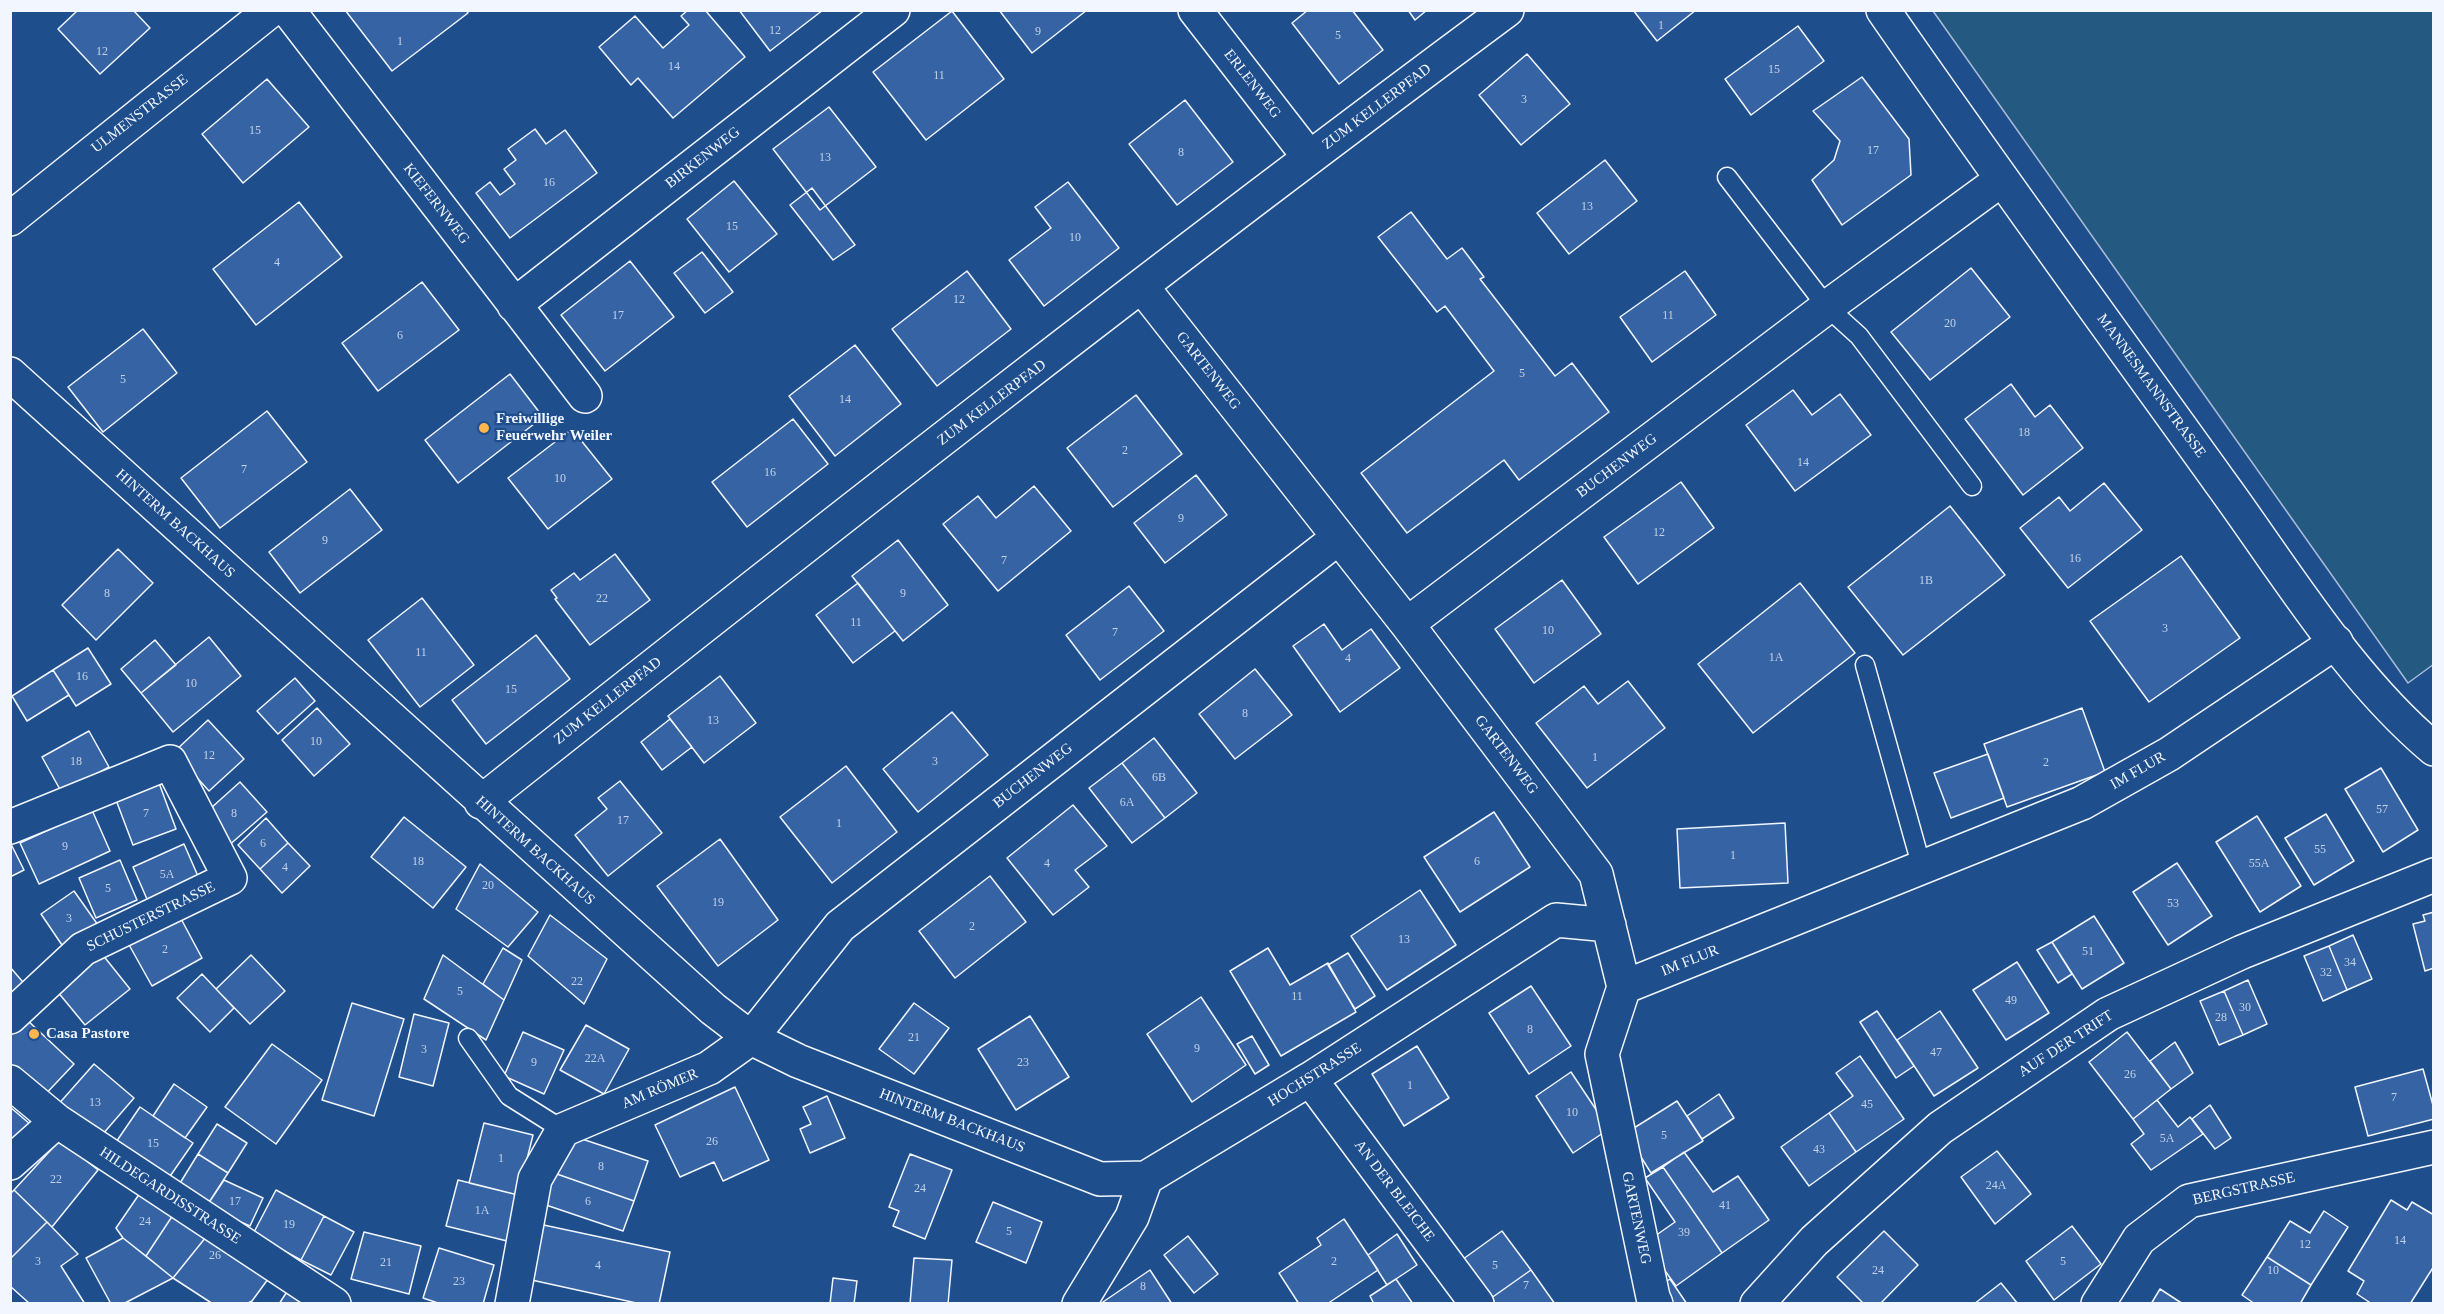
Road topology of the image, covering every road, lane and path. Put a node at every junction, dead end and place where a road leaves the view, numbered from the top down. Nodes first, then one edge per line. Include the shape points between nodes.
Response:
1 (271, 10) edge
2 (288, 10) edge
3 (893, 10) edge
4 (1196, 10) edge
5 (1507, 10) edge
6 (1883, 10) edge
7 (1309, 157) junction
8 (1727, 177) dead end
9 (2001, 180) junction
10 (10, 219) edge
11 (1143, 288) junction
12 (514, 305) junction
13 (1827, 307) junction
14 (10, 374) edge
15 (585, 396) dead end
16 (1972, 486) dead end
17 (1338, 538) junction
18 (1407, 624) junction
19 (2336, 642) junction
20 (1865, 665) dead end
21 (2433, 749) edge
22 (481, 802) junction
23 (10, 827) edge
24 (1922, 868) junction
25 (2433, 875) edge
26 (1610, 925) junction
27 (1624, 987) junction
28 (10, 1017) edge
29 (468, 1038) dead end
30 (751, 1038) junction
31 (1310, 1079) junction
32 (10, 1082) edge
33 (57, 1121) junction
34 (563, 1130) junction
35 (2433, 1147) edge
36 (10, 1163) edge
37 (1146, 1178) junction
38 (334, 1304) edge
39 (512, 1304) edge
40 (1079, 1304) edge
41 (1477, 1304) edge
42 (1656, 1304) edge
43 (1756, 1304) edge
44 (2098, 1304) edge

1 - 10 street, ULMENSTRASSE
2 - 12 street, KIEFERNWEG
3 - 12 street, BIRKENWEG
4 - 7 street, ERLENWEG
5 - 7 street, ZUM KELLERPFAD
6 - 9 street, MANNESMANNSTRASSE
7 - 11 street, ZUM KELLERPFAD
8 - 13 lane
9 - 13 street, BUCHENWEG
9 - 19 street, MANNESMANNSTRASSE
11 - 17 street, GARTENWEG
11 - 22 street, ZUM KELLERPFAD via 746,591
12 - 15 street, KIEFERNWEG
13 - 16 lane via 1859,336
13 - 18 street, BUCHENWEG
14 - 22 street, HINTERM BACKHAUS
17 - 18 street, GARTENWEG
17 - 30 street, BUCHENWEG via 840,926
18 - 26 street, GARTENWEG via 1596,874
19 - 21 street, MANNESMANNSTRASSE via 2404,724
19 - 24 street, IM FLUR via 2169,754 2082,803
20 - 24 lane
22 - 30 street, HINTERM BACKHAUS via 713,1009
23 - 28 street, SCHUSTERSTRASSE via 170,762 230,878 84,949
24 - 27 street, IM FLUR
25 - 43 street, AUF DER TRIFT via 2242,952 2108,1014 1940,1128 1814,1241
26 - 27 street, GARTENWEG
26 - 31 street, HOCHSTRASSE via 1556,920
27 - 42 street, GARTENWEG via 1602,1054
29 - 34 lane via 509,1096
30 - 34 street, AM RÖMER via 709,1068
30 - 37 street, HINTERM BACKHAUS via 798,1061 1100,1179
31 - 37 street, HOCHSTRASSE
31 - 41 street, AN DER BLEICHE
32 - 33 street, HILDEGARDISSTRASSE
33 - 36 street
33 - 38 street, HILDEGARDISSTRASSE
34 - 39 street via 535,1179
35 - 44 street, BERGSTRASSE via 2189,1201 2139,1239
37 - 40 street via 1132,1217

